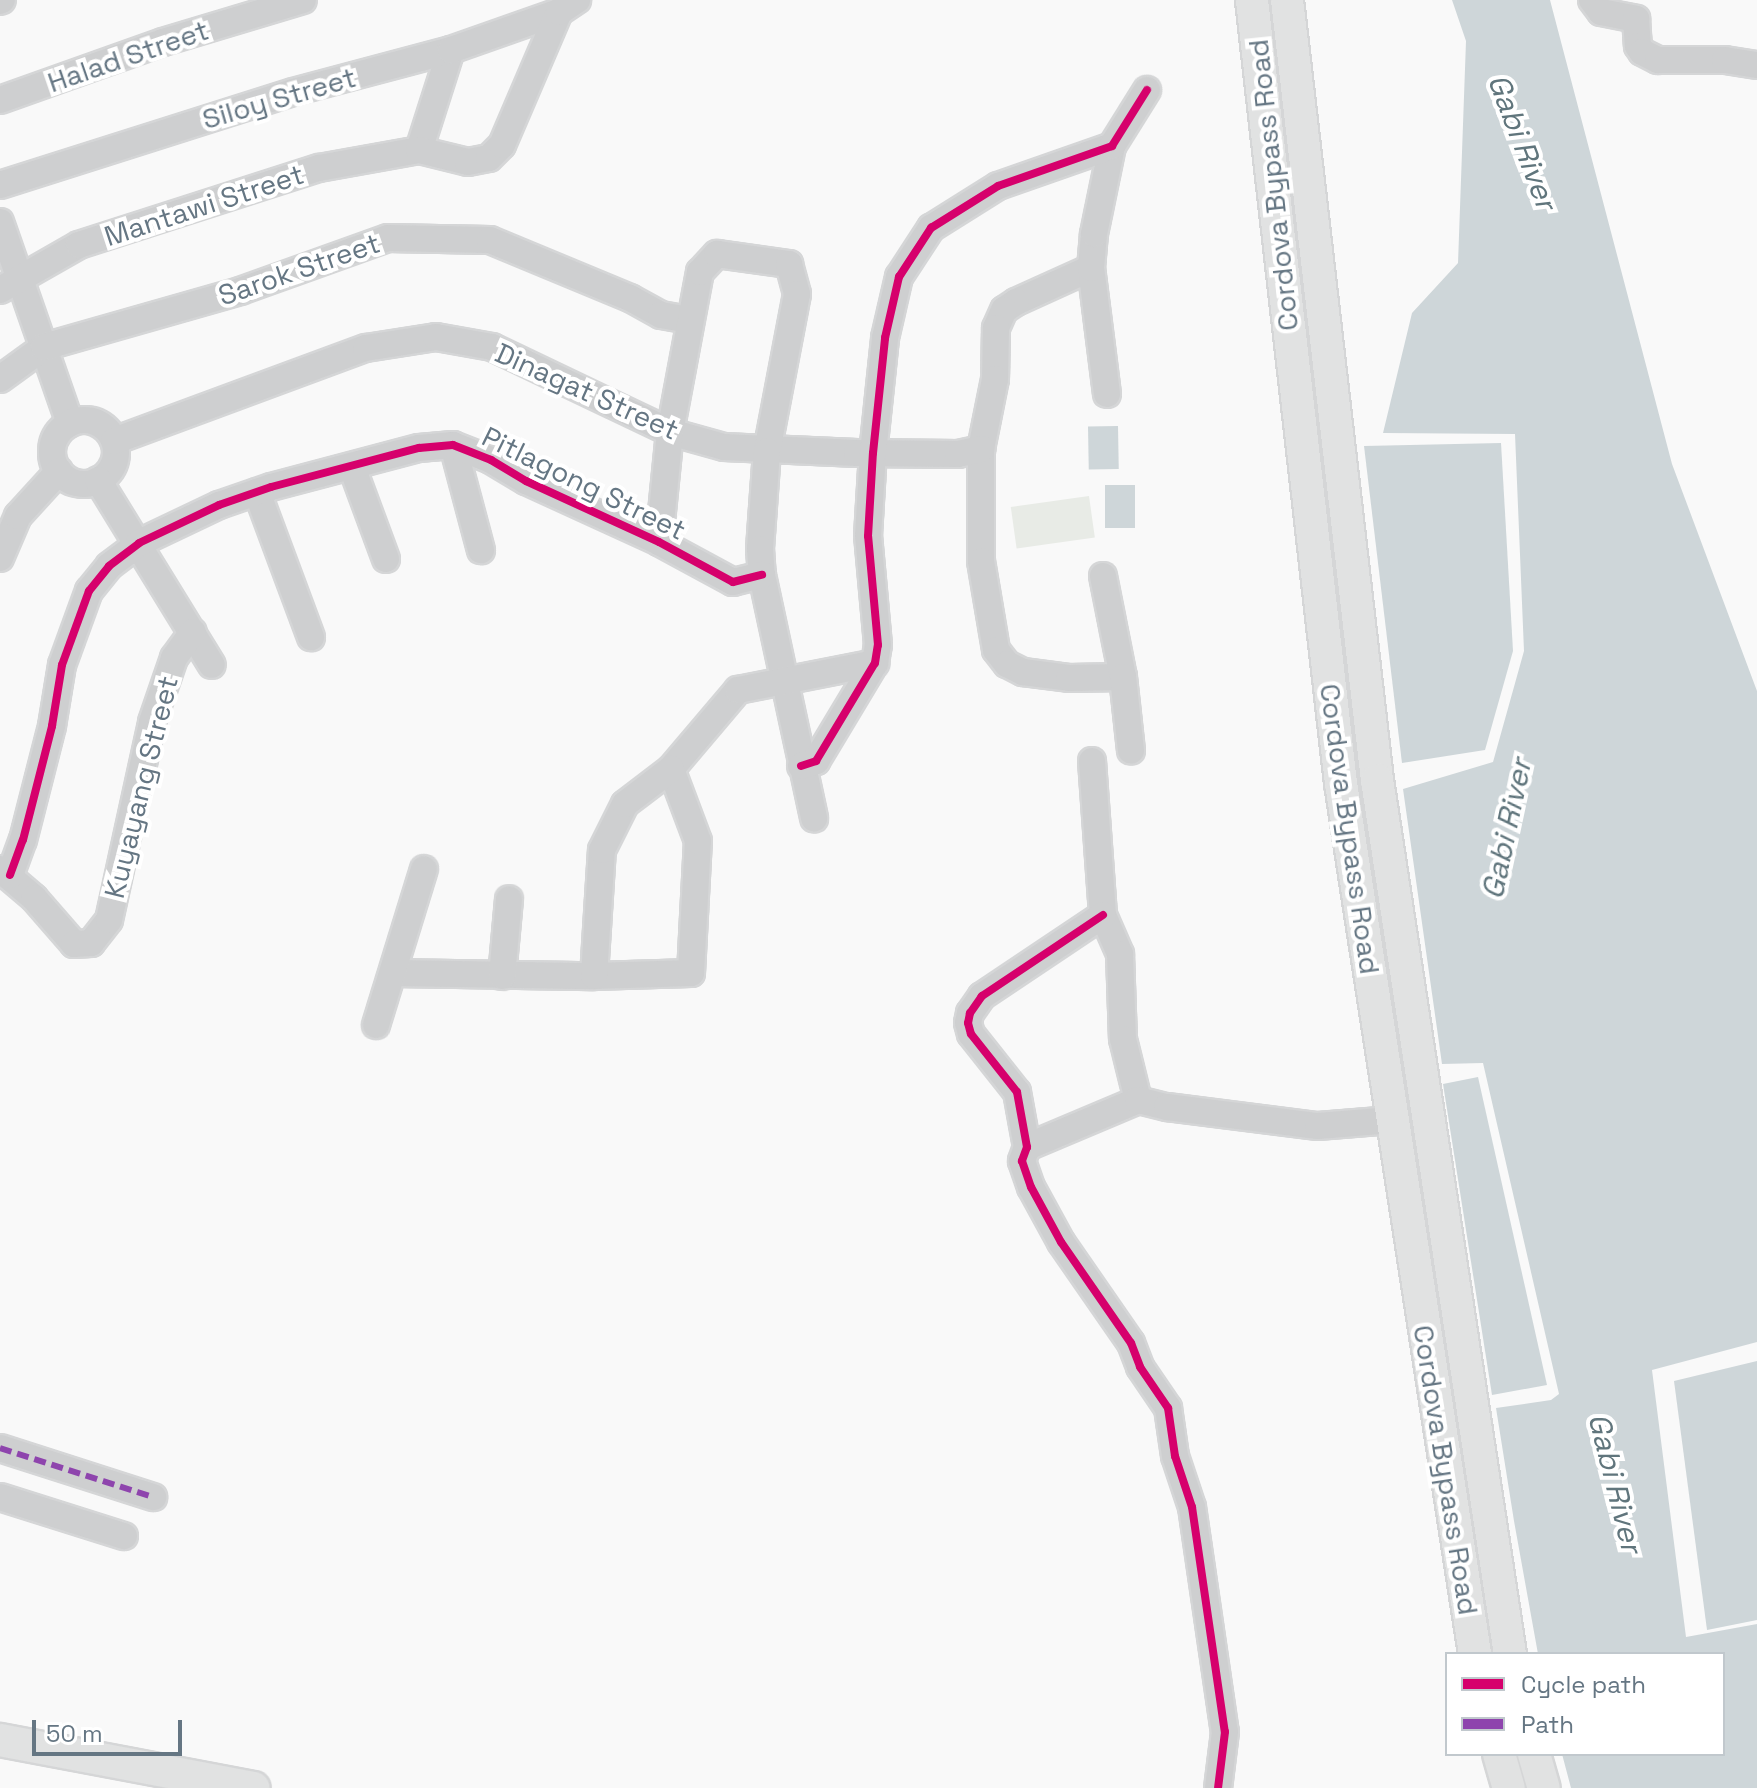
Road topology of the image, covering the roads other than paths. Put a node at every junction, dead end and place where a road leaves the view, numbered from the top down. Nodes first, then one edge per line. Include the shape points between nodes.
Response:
1 (303, 0) edge
2 (1252, 0) edge
3 (1287, 0) edge
4 (1592, 0) edge
5 (568, 6) edge
6 (451, 50) junction
7 (1757, 65) edge
8 (1147, 90) dead end
9 (0, 100) edge
10 (1112, 146) junction
11 (419, 150) junction
12 (0, 185) edge
13 (0, 222) edge
14 (1091, 268) junction
15 (8, 284) edge
16 (688, 320) junction
17 (44, 347) junction
18 (0, 379) edge
19 (1107, 394) dead end
20 (70, 423) junction
21 (670, 432) junction
22 (114, 441) junction
23 (453, 445) junction
24 (981, 449) junction
25 (767, 451) junction
26 (873, 453) junction
27 (352, 467) junction
28 (59, 471) junction
29 (98, 480) junction
30 (257, 492) junction
31 (659, 542) junction
32 (139, 543) junction
33 (481, 550) dead end
34 (0, 558) edge
35 (386, 559) dead end
36 (762, 575) junction
37 (1103, 576) dead end
38 (1356, 591) junction
39 (1319, 594) junction
40 (193, 632) junction
41 (311, 637) dead end
42 (875, 663) junction
43 (212, 665) dead end
44 (1123, 677) junction
45 (786, 680) junction
46 (1131, 751) dead end
47 (1092, 761) dead end
48 (801, 766) junction
49 (671, 769) junction
50 (814, 818) dead end
51 (424, 869) dead end
52 (5, 872) edge
53 (509, 899) dead end
54 (1103, 915) junction
55 (394, 973) junction
56 (502, 976) junction
57 (594, 976) junction
58 (376, 1025) dead end
59 (1138, 1100) junction
60 (1392, 1120) junction
61 (1027, 1147) junction
62 (0, 1448) edge
63 (0, 1497) edge
64 (153, 1497) dead end
65 (124, 1536) dead end
66 (1475, 1652) edge
67 (1510, 1652) edge
68 (0, 1740) edge
69 (1500, 1756) edge
70 (1535, 1756) edge
71 (253, 1788) edge
72 (1218, 1788) edge
73 (1509, 1788) edge
74 (1544, 1788) edge

1 - 9 street, Halad Street
2 - 39 main road, Cordova Bypass Road
3 - 38 main road, Cordova Bypass Road
4 - 7 street via 1601,12 1636,19 1638,46 1658,60
5 - 6 street, Siloy Street
5 - 11 street via 496,153 468,162
6 - 11 street
6 - 12 street, Siloy Street via 293,92
8 - 10 street
10 - 14 street
10 - 26 street via 998,186 931,228 899,277 885,338
11 - 15 street, Mantawi Street via 319,168 146,221 79,245
13 - 15 street
14 - 19 street
14 - 24 street via 1004,310 996,328 995,379
15 - 17 street
16 - 17 street, Sarok Street via 661,315 490,240 388,238 240,291
16 - 21 street
16 - 25 street via 700,272 717,254 789,264 797,294
17 - 18 street
17 - 20 street
20 - 22 street via 94,421
20 - 28 street via 54,440
21 - 22 street, Dinagat Street via 492,347 436,337 366,348
21 - 25 street, Dinagat Street via 724,447
21 - 31 street
22 - 29 street via 115,460
23 - 27 street, Pitlagong Street via 419,448
23 - 31 street, Pitlagong Street
23 - 33 street
24 - 26 street, Dinagat Street via 958,454
24 - 44 street via 981,561 996,650 1023,672
25 - 26 street, Dinagat Street
25 - 36 street
26 - 42 street via 868,536
27 - 30 street, Pitlagong Street
27 - 35 street
28 - 29 street via 77,483
28 - 34 street via 18,516
29 - 32 street
30 - 32 street, Pitlagong Street
30 - 41 street
31 - 36 street, Pitlagong Street via 733,582
32 - 40 street
32 - 52 street, Pitlagong Street via 109,566 89,591 62,665 23,840
36 - 45 street
37 - 44 street
38 - 39 main road
38 - 67 main road, Cordova Bypass Road via 1377,780
39 - 60 main road, Cordova Bypass Road via 1341,783
40 - 43 street
40 - 52 street, Kuyayang Street via 174,658 152,722 109,920 91,943 74,944
42 - 45 street
42 - 48 street via 816,761
44 - 46 street
45 - 48 street
45 - 49 street via 738,690
47 - 54 street
48 - 50 street
49 - 57 street via 625,804 602,850
49 - 57 street via 698,841 691,973
51 - 55 street
53 - 56 street
54 - 59 street via 1120,954 1123,1039
54 - 61 street via 982,996 970,1013 971,1034 1017,1092
55 - 56 street
55 - 58 street
56 - 57 street
59 - 60 street via 1318,1126
59 - 61 street
60 - 66 main road, Cordova Bypass Road
61 - 72 street via 1022,1161 1031,1187 1168,1408 1175,1456 1192,1507 1225,1732
62 - 64 street
63 - 65 street
68 - 71 main road
69 - 73 main road
70 - 74 main road

